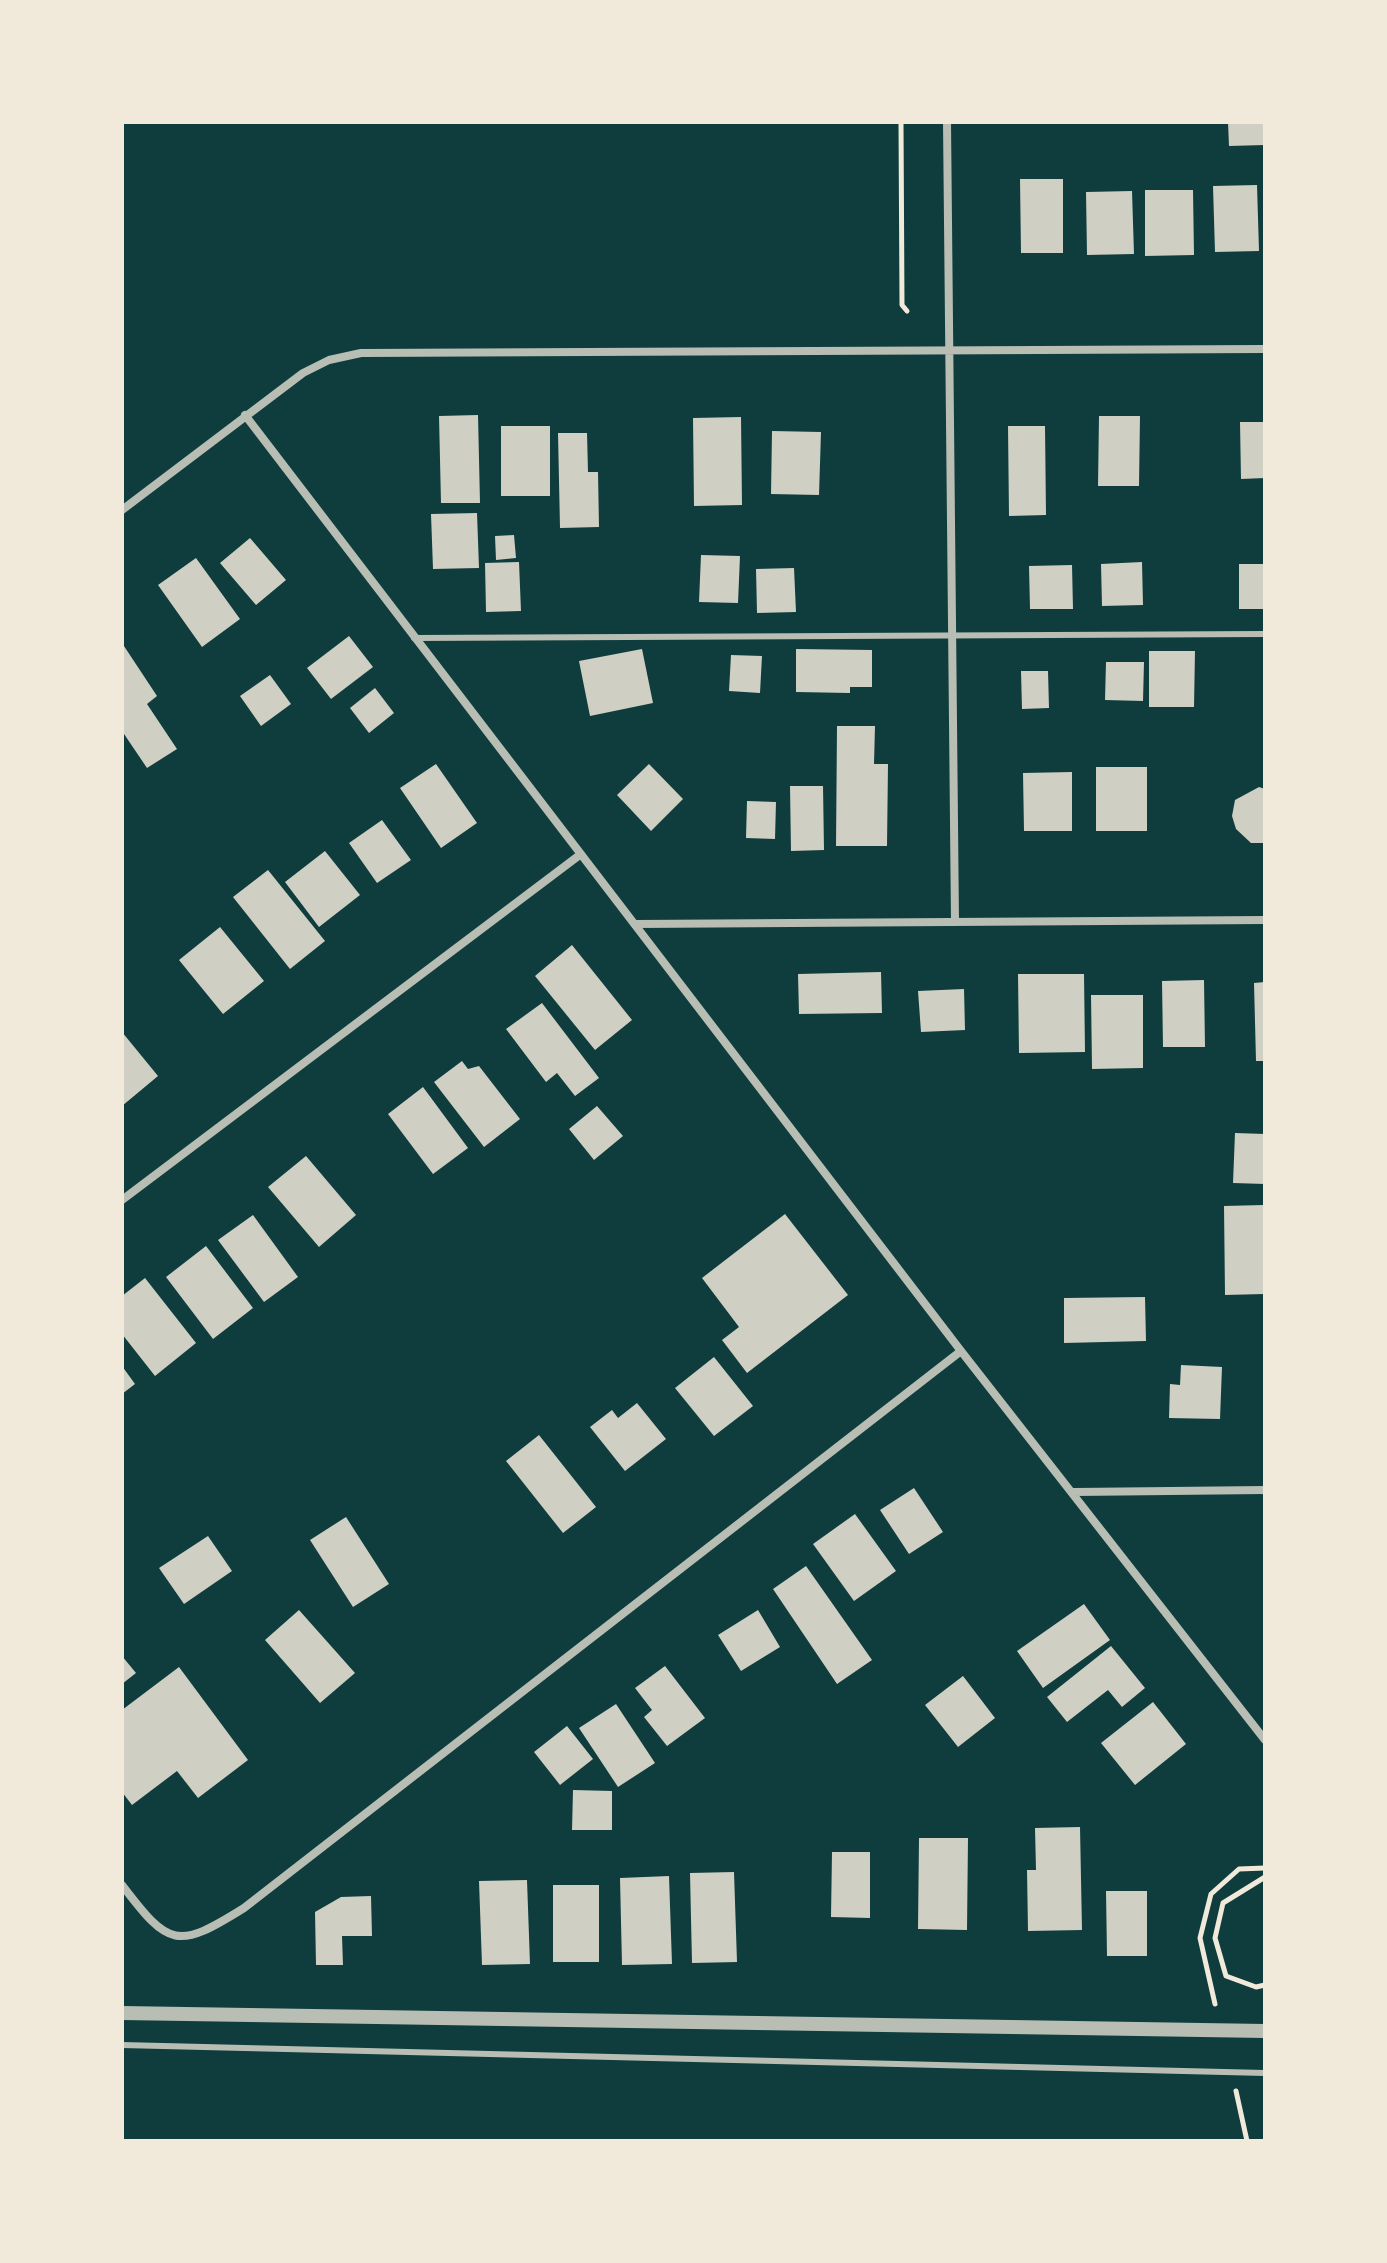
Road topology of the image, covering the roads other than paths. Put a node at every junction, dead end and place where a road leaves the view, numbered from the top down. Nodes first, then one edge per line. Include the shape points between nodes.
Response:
1 (947, 122) edge
2 (1265, 349) edge
3 (949, 351) junction
4 (245, 415) junction
5 (122, 510) edge
6 (1265, 634) edge
7 (952, 636) junction
8 (414, 638) junction
9 (581, 854) junction
10 (1265, 920) edge
11 (955, 922) junction
12 (635, 924) junction
13 (122, 1200) edge
14 (961, 1351) junction
15 (1265, 1490) edge
16 (1074, 1492) junction
17 (1265, 1740) edge
18 (122, 1885) edge
19 (122, 2013) edge
20 (1265, 2031) edge
21 (122, 2045) edge
22 (1265, 2073) edge

1 - 3 street
2 - 3 street
3 - 4 street via 361,353 303,373
3 - 7 street
4 - 5 street
4 - 8 street
6 - 7 lane
7 - 8 lane
7 - 11 street
8 - 9 street
9 - 12 street
9 - 13 street
10 - 11 street
11 - 12 street
12 - 14 street
14 - 16 street
14 - 18 street via 244,1908 209,1930 172,1936 153,1927
15 - 16 street
16 - 17 street
19 - 20 street
21 - 22 lane

